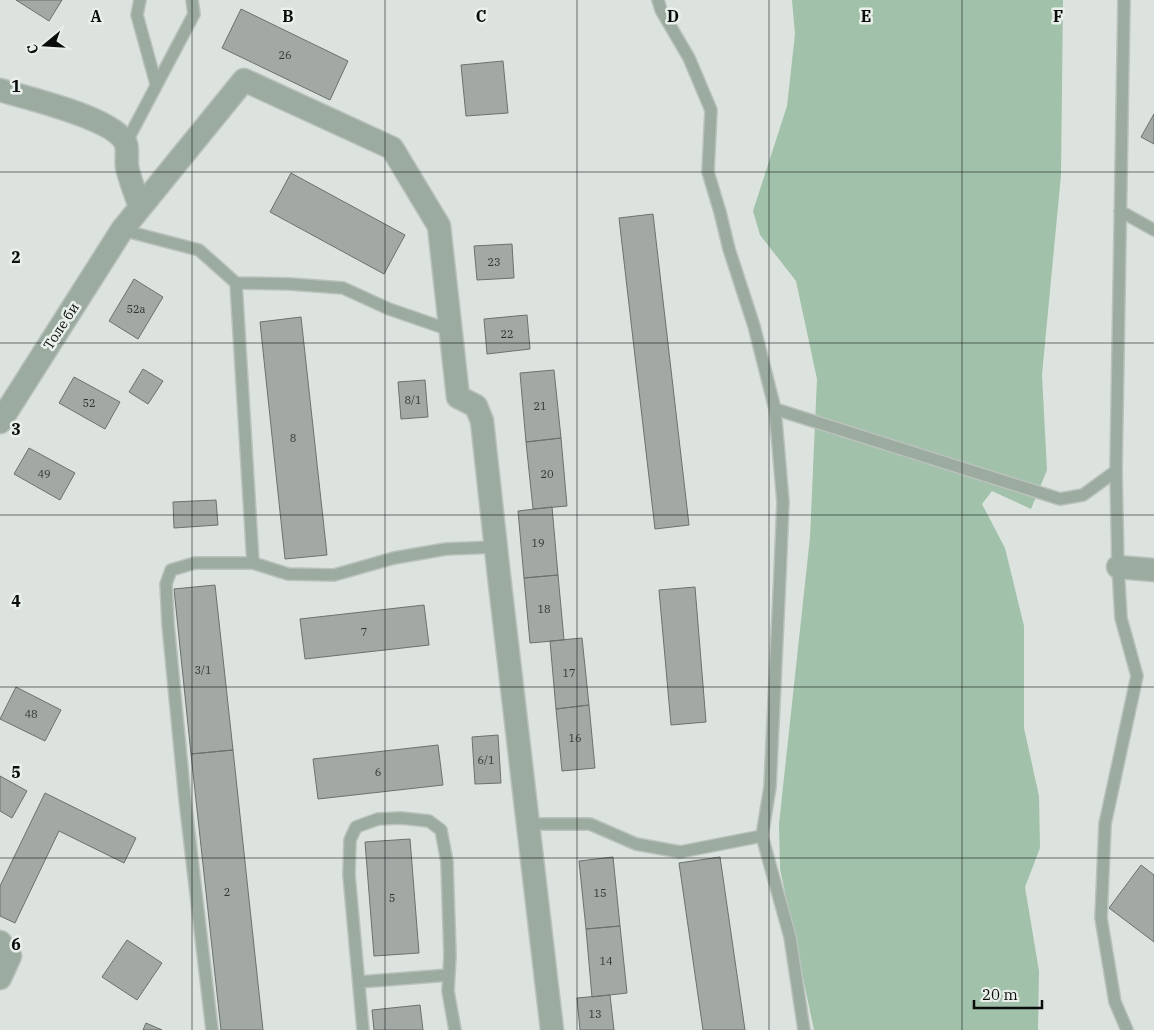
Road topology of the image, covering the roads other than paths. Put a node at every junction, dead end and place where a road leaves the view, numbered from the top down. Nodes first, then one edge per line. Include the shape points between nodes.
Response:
1 (140, 0) edge
2 (192, 0) edge
3 (658, 0) edge
4 (1124, 0) edge
5 (156, 84) junction
6 (0, 90) edge
7 (126, 143) junction
8 (140, 208) junction
9 (1120, 211) junction
10 (122, 230) junction
11 (1154, 230) edge
12 (236, 283) junction
13 (450, 330) junction
14 (775, 409) junction
15 (2, 413) edge
16 (1116, 471) junction
17 (496, 547) junction
18 (254, 563) junction
19 (1118, 567) junction
20 (1154, 570) edge
21 (529, 824) junction
22 (762, 836) junction
23 (0, 942) edge
24 (449, 974) junction
25 (0, 978) edge
26 (359, 982) junction
27 (212, 1030) edge
28 (363, 1030) edge
29 (455, 1030) edge
30 (552, 1030) edge
31 (804, 1030) edge
32 (1127, 1030) edge

1 - 5 lane via 137,16
2 - 5 lane via 194,14
3 - 14 lane via 689,58 711,110 708,172
4 - 9 lane
5 - 7 lane
6 - 7 street via 96,121 114,131
7 - 8 street via 127,167
8 - 10 street, Толе би
8 - 13 street, Толе би via 244,80 392,148 439,226
9 - 11 lane
9 - 16 lane
10 - 12 lane via 199,250
10 - 15 street, Толе би
12 - 13 lane via 343,288 389,309
12 - 18 lane
13 - 17 street via 458,397 476,406 482,420
14 - 16 lane via 1060,499 1083,495
14 - 22 lane via 783,502 770,786
16 - 19 lane
17 - 18 lane via 446,549 394,558 334,575 288,574
17 - 21 street
18 - 27 lane via 195,563 171,570 166,584 185,800
19 - 20 street
19 - 32 lane via 1121,618 1137,676 1105,824 1101,918 1115,1002
21 - 22 lane via 590,824 636,844 680,852
21 - 30 street
22 - 31 lane via 790,937
23 - 25 street via 10,956
24 - 26 lane
24 - 26 lane via 447,862 441,830 429,821 378,819 356,827 350,840 349,875
24 - 29 lane via 448,991
26 - 28 lane

